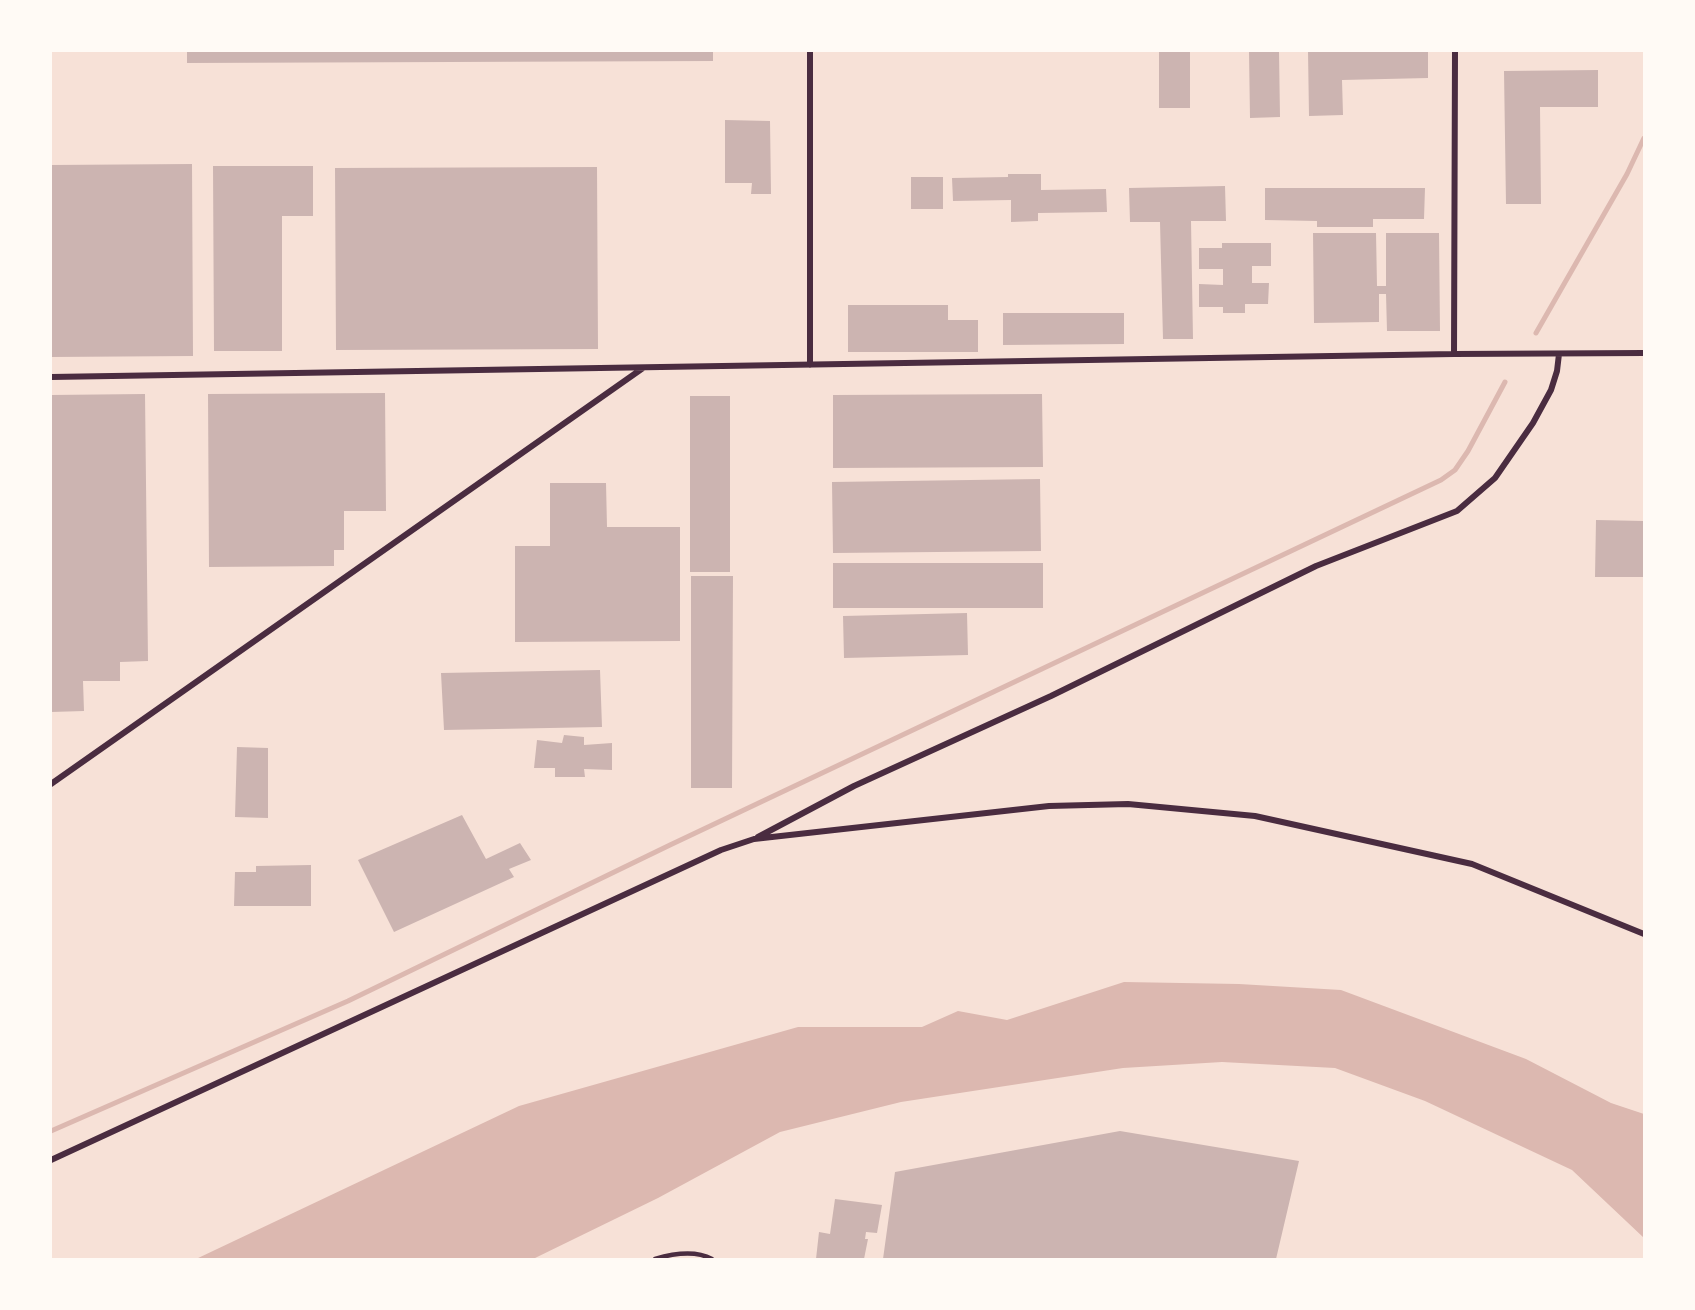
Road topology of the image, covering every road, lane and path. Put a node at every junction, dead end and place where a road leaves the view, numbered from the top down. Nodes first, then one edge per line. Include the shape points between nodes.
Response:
1 (810, 51) edge
2 (1455, 51) edge
3 (1644, 353) edge
4 (1454, 354) junction
5 (1559, 354) junction
6 (810, 365) junction
7 (643, 368) junction
8 (51, 377) edge
9 (51, 784) edge
10 (754, 839) junction
11 (1644, 934) edge
12 (51, 1160) edge
13 (655, 1259) edge
14 (712, 1259) edge

1 - 6 street
2 - 4 street
3 - 5 street
4 - 5 street
4 - 6 street
5 - 10 street via 1551,390 1533,423 1495,478 1457,511 1316,566 1051,696 854,786
6 - 7 street
7 - 8 street
7 - 9 street
10 - 11 street via 1049,806 1128,804 1255,816 1472,864
10 - 12 street via 710,855
13 - 14 lane via 673,1254

